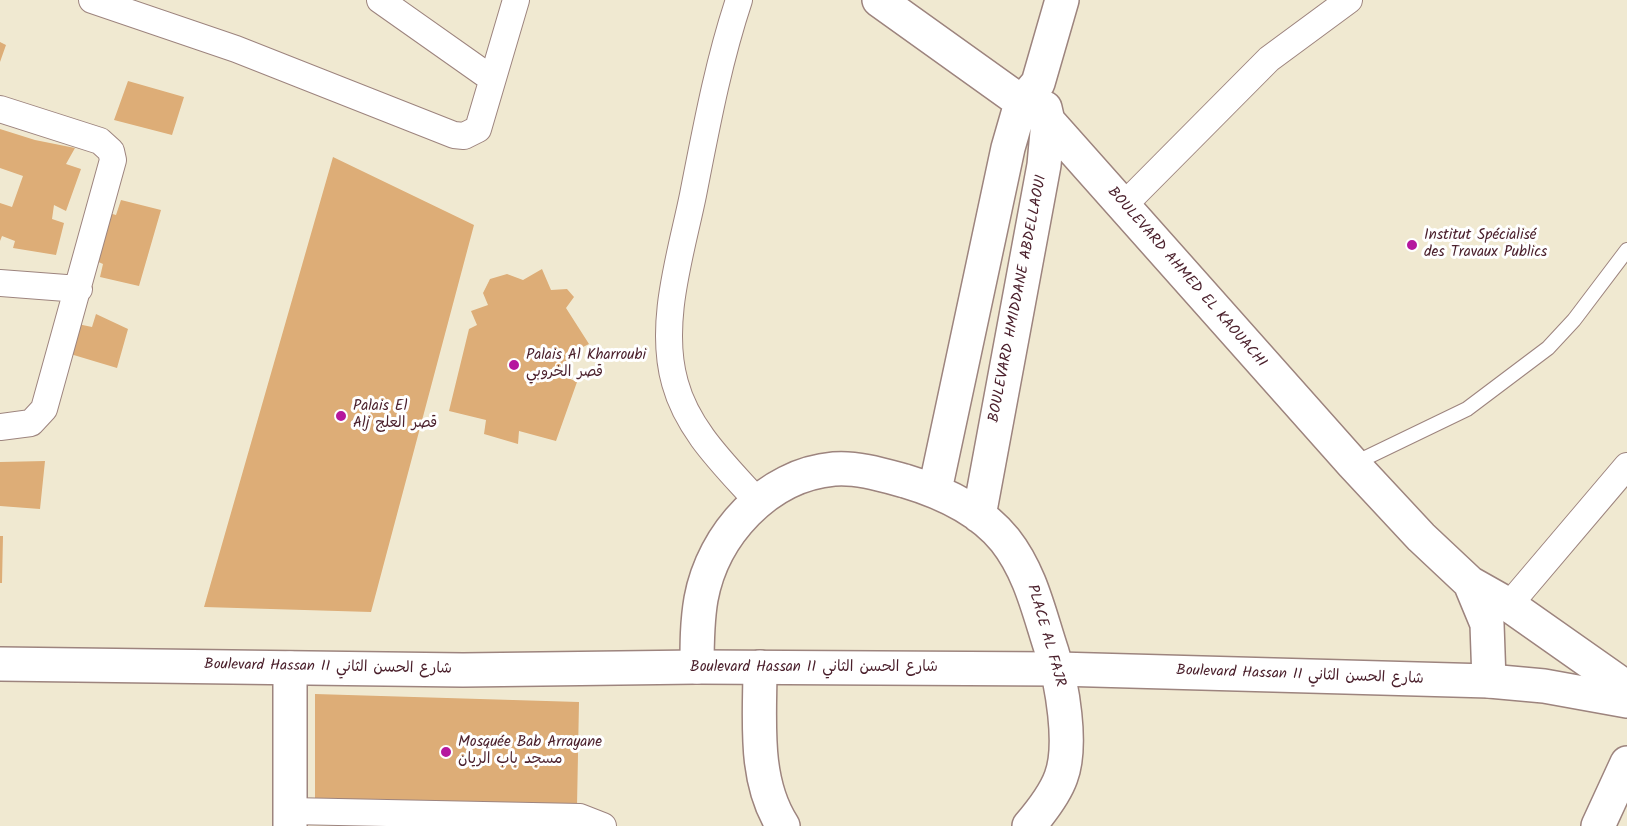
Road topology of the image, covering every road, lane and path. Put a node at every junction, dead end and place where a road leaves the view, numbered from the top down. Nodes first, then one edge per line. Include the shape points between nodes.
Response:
1 (92, 0) edge
2 (380, 0) edge
3 (516, 0) edge
4 (739, 0) edge
5 (879, 0) edge
6 (1062, 0) edge
7 (1349, 0) edge
8 (492, 79) junction
9 (1029, 93) junction
10 (0, 109) edge
11 (1048, 121) junction
12 (1123, 206) junction
13 (1627, 250) edge
14 (0, 283) edge
15 (79, 289) junction
16 (0, 427) edge
17 (1353, 464) junction
18 (1627, 466) edge
19 (935, 490) junction
20 (758, 502) junction
21 (979, 516) junction
22 (1470, 583) junction
23 (1509, 605) junction
24 (0, 664) edge
25 (697, 667) junction
26 (759, 667) junction
27 (290, 668) junction
28 (1058, 669) junction
29 (1489, 681) junction
30 (1627, 688) edge
31 (1627, 701) edge
32 (1627, 763) edge
33 (290, 819) edge
34 (509, 821) edge
35 (603, 826) edge
36 (783, 826) edge
37 (1029, 826) edge
38 (1598, 826) edge

1 - 8 street via 236,49 454,135 464,136 478,129
2 - 8 street
3 - 8 street
4 - 20 street via 724,43 675,285 668,339 675,384 693,426
5 - 9 street
6 - 9 street
7 - 12 street via 1269,59
9 - 11 street, BOULEVARD HMIDDANE ABDELLAOUI
9 - 19 street via 1008,148
10 - 15 street via 100,141 111,151 113,160
11 - 12 street, BOULEVARD AHMED EL KAOUACHI
11 - 21 street, BOULEVARD HMIDDANE ABDELLAOUI via 1044,165
12 - 17 street, BOULEVARD AHMED EL KAOUACHI
13 - 17 lane via 1548,348 1467,409
14 - 15 street
15 - 16 street via 44,409 31,423
17 - 22 street, BOULEVARD AHMED EL KAOUACHI
18 - 23 street
19 - 20 street, PLACE AL FAJR via 874,473 836,469 798,477
19 - 21 street, PLACE AL FAJR
20 - 25 street, PLACE AL FAJR via 728,535 711,565 701,599
21 - 28 street, PLACE AL FAJR via 1004,539 1025,571
22 - 23 street, BOULEVARD AHMED EL KAOUACHI
22 - 29 street, BOULEVARD AHMED EL KAOUACHI via 1487,624
23 - 30 street, BOULEVARD AHMED EL KAOUACHI
24 - 27 street, Boulevard Hassan II شارع الحسن الثاني
25 - 26 street, Boulevard Hassan II شارع الحسن الثاني
25 - 27 street, Boulevard Hassan II شارع الحسن الثاني
26 - 28 street, Boulevard Hassan II شارع الحسن الثاني
26 - 36 street via 760,744 766,790
27 - 33 street
28 - 29 street, Boulevard Hassan II شارع الحسن الثاني
28 - 37 street, PLACE AL FAJR via 1065,710 1061,777
29 - 31 street, Boulevard Hassan II شارع الحسن الثاني
32 - 38 street
33 - 34 street
34 - 35 street via 580,817

